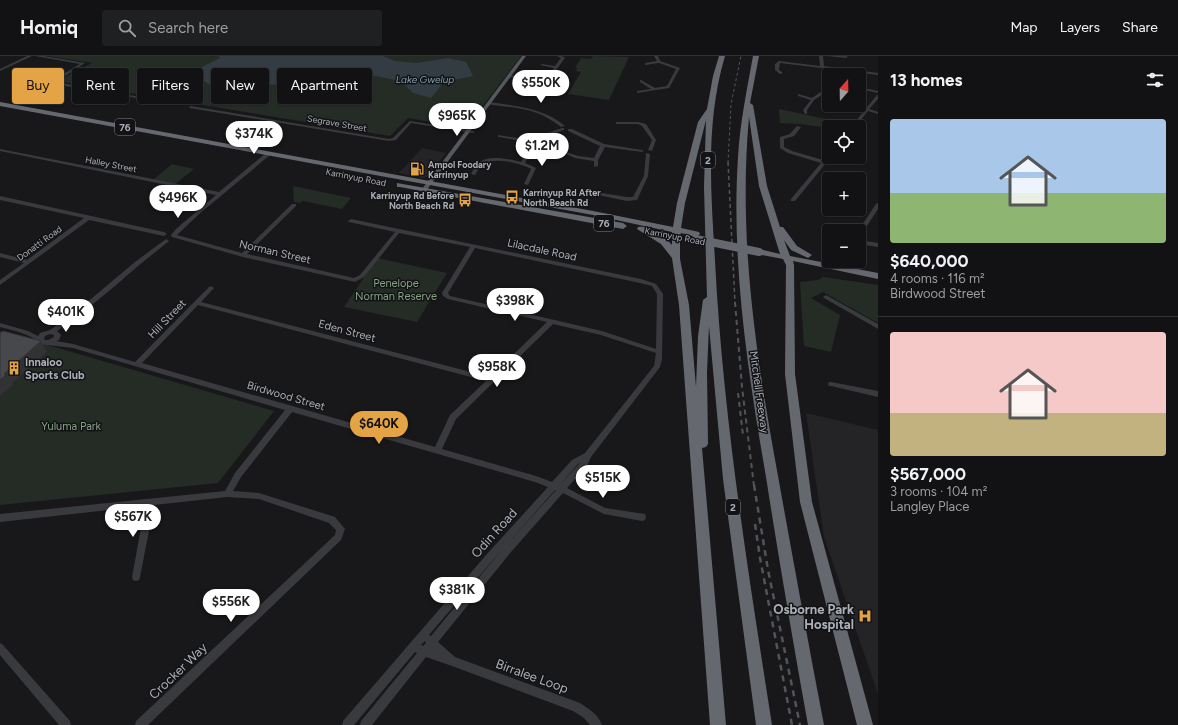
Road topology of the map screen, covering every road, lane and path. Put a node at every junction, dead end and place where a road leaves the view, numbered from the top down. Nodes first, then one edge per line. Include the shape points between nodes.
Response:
1 (29, 56) edge
2 (37, 56) edge
3 (524, 56) edge
4 (528, 56) edge
5 (559, 56) edge
6 (656, 56) edge
7 (722, 56) edge
8 (756, 56) edge
9 (821, 56) edge
10 (829, 56) edge
11 (846, 57) dead end
12 (659, 62) junction
13 (646, 64) dead end
14 (542, 65) dead end
15 (556, 67) junction
16 (822, 67) junction
17 (1, 68) edge
18 (781, 73) dead end
19 (878, 74) edge
20 (511, 77) junction
21 (544, 81) junction
22 (640, 81) dead end
23 (654, 89) junction
24 (866, 89) edge
25 (638, 92) dead end
26 (878, 92) edge
27 (520, 93) dead end
28 (822, 93) edge
29 (799, 95) dead end
30 (748, 96) junction
31 (878, 96) edge
32 (137, 97) edge
33 (813, 99) junction
34 (492, 102) junction
35 (0, 104) edge
36 (191, 107) dead end
37 (710, 108) junction
38 (0, 110) edge
39 (867, 110) junction
40 (38, 111) junction
41 (806, 113) dead end
42 (878, 113) edge
43 (29, 116) junction
44 (859, 120) edge
45 (618, 123) dead end
46 (799, 127) dead end
47 (563, 128) junction
48 (470, 131) junction
49 (500, 136) dead end
50 (535, 142) junction
51 (604, 145) junction
52 (0, 150) edge
53 (649, 152) junction
54 (566, 153) dead end
55 (262, 156) junction
56 (822, 161) edge
57 (522, 163) junction
58 (822, 164) edge
59 (473, 174) dead end
60 (526, 184) dead end
61 (429, 187) junction
62 (583, 191) dead end
63 (220, 194) junction
64 (0, 198) edge
65 (793, 200) dead end
66 (681, 203) junction
67 (294, 205) dead end
68 (878, 206) edge
69 (196, 214) junction
70 (591, 217) junction
71 (88, 218) junction
72 (623, 219) junction
73 (351, 221) dead end
74 (775, 222) junction
75 (866, 224) edge
76 (641, 229) junction
77 (147, 231) junction
78 (398, 231) junction
79 (165, 233) junction
80 (676, 233) junction
81 (159, 238) junction
82 (171, 238) junction
83 (866, 243) edge
84 (878, 245) edge
85 (473, 247) junction
86 (151, 251) junction
87 (0, 255) edge
88 (786, 255) junction
89 (808, 255) junction
90 (243, 256) junction
91 (822, 258) edge
92 (676, 259) junction
93 (28, 262) junction
94 (822, 262) edge
95 (822, 265) edge
96 (851, 268) edge
97 (866, 268) edge
98 (878, 269) edge
99 (791, 275) junction
100 (878, 276) edge
101 (0, 282) edge
102 (211, 288) dead end
103 (710, 288) junction
104 (826, 297) dead end
105 (197, 303) junction
106 (72, 318) junction
107 (552, 321) junction
108 (0, 325) edge
109 (878, 327) edge
110 (26, 332) junction
111 (48, 332) junction
112 (58, 335) junction
113 (40, 339) junction
114 (49, 342) junction
115 (73, 346) junction
116 (659, 355) junction
117 (137, 364) junction
118 (492, 380) junction
119 (832, 384) dead end
120 (878, 394) edge
121 (290, 409) junction
122 (437, 451) junction
123 (558, 487) junction
124 (227, 494) junction
125 (150, 503) junction
126 (642, 517) dead end
127 (0, 518) edge
128 (702, 529) junction
129 (136, 577) dead end
130 (423, 636) junction
131 (432, 642) junction
132 (414, 646) junction
133 (0, 648) edge
134 (424, 652) junction
135 (452, 661) junction
136 (66, 725) edge
137 (140, 725) edge
138 (347, 725) edge
139 (365, 725) edge
140 (597, 725) edge
141 (718, 725) edge
142 (764, 725) edge
143 (816, 725) edge
144 (865, 725) edge

1 - 17 street
2 - 32 street via 84,63 54,80 54,83
3 - 20 main road
4 - 20 main road
5 - 15 street via 563,58
6 - 12 street
7 - 37 highway, 2
8 - 30 highway, Mitchell Freeway
9 - 16 street
10 - 11 street
12 - 13 street
12 - 23 street via 678,68 668,87
14 - 15 street
15 - 21 street
16 - 18 street via 779,62 777,70
16 - 19 street
20 - 21 street
20 - 34 main road
21 - 27 street via 547,84 539,95
22 - 23 street
23 - 25 street
24 - 26 street
28 - 33 street
29 - 33 street
30 - 74 highway via 763,186
30 - 143 highway, Mitchell Freeway via 741,197 746,291 763,425
31 - 39 street
33 - 41 street via 805,110
34 - 47 street via 542,112
34 - 48 main road
35 - 40 highway, Karrinyup Road / 76
36 - 48 street, Segrave Street via 394,141 410,122
37 - 66 highway via 701,122
37 - 103 highway, 2 via 707,190
38 - 43 highway, Karrinyup Road / 76
39 - 42 street
39 - 44 street
40 - 43 highway
40 - 55 highway, Karrinyup Road / 76
43 - 55 highway, Karrinyup Road / 76
45 - 53 street via 644,125 654,140
46 - 56 street via 792,135 782,138 782,148
47 - 50 street via 544,134
47 - 51 street
48 - 61 main road
49 - 50 street
50 - 57 street
51 - 53 street
51 - 54 street via 596,163
52 - 63 street, Halley Street
53 - 62 street via 646,176 635,199
55 - 61 highway, Karrinyup Road / 76
55 - 63 street
57 - 59 street via 491,159 481,163
57 - 60 street via 534,168
58 - 65 street
61 - 70 highway, Karrinyup Road / 76
63 - 69 street
64 - 71 street
66 - 72 highway via 675,218 668,224
66 - 80 highway
67 - 90 street
68 - 75 street
69 - 79 street
69 - 82 street
70 - 72 highway, Karrinyup Road / 76
70 - 76 highway, Karrinyup Road / 76
71 - 77 street
71 - 93 street, Donatti Road
72 - 80 highway, Karrinyup Road / 76
73 - 78 street, Lilacdale Road
74 - 88 highway
74 - 89 highway via 794,248
76 - 80 highway, Karrinyup Road / 76
76 - 92 highway via 667,243
77 - 79 street
77 - 81 street
78 - 85 street, Lilacdale Road
78 - 90 street, Norman Street via 358,280
79 - 81 street
79 - 82 street
80 - 88 highway, Karrinyup Road / 76, bridge
80 - 92 highway
81 - 82 street
81 - 86 street
82 - 86 street
82 - 90 street, Norman Street
83 - 84 street
85 - 107 street via 445,295
85 - 116 street, Lilacdale Road via 654,285 660,294
86 - 106 street
87 - 93 street
88 - 89 highway, Karrinyup Road / 76
88 - 94 highway, Karrinyup Road / 76
88 - 99 highway
89 - 91 highway, Karrinyup Road / 76
92 - 128 highway via 684,305
93 - 101 street, Donatti Road
95 - 99 highway via 802,265 796,267
96 - 100 highway, Karrinyup Road / 76
97 - 98 highway, Karrinyup Road / 76
99 - 144 highway via 790,374 806,502
102 - 105 street, Hill Street
103 - 128 highway via 703,325 702,354
103 - 142 highway, 2 via 722,418
104 - 109 street
105 - 117 street, Hill Street
105 - 118 street, Eden Street
106 - 111 street
106 - 112 street
107 - 116 street via 610,335
107 - 118 street
108 - 110 street
110 - 111 street
110 - 113 street
111 - 112 street, Birdwood Street via 55,332
111 - 113 street
112 - 114 street
112 - 115 street, Birdwood Street
113 - 114 street, Birdwood Street
114 - 115 street, Birdwood Street
115 - 117 street, Birdwood Street
116 - 123 street, Odin Road via 658,367 588,455 584,464
117 - 121 street, Birdwood Street
118 - 122 street via 453,416
119 - 120 street
121 - 122 street, Birdwood Street
121 - 124 street via 238,475
122 - 123 street, Birdwood Street
123 - 126 street, Birdwood Street via 604,510
123 - 130 street, Odin Road via 490,557
123 - 131 street, Odin Road
124 - 125 street
124 - 137 street, Crocker Way via 259,496 332,520 341,529 338,537
125 - 127 street
125 - 129 street
128 - 141 highway
130 - 131 street, Birralee Loop
130 - 132 street, Odin Road
131 - 134 street, Odin Road
131 - 135 street, Birralee Loop
132 - 134 street, Birralee Loop
132 - 138 street, Odin Road
133 - 136 street
134 - 135 street, Birralee Loop
134 - 139 street, Odin Road
135 - 140 street, Birralee Loop via 576,706 588,714

